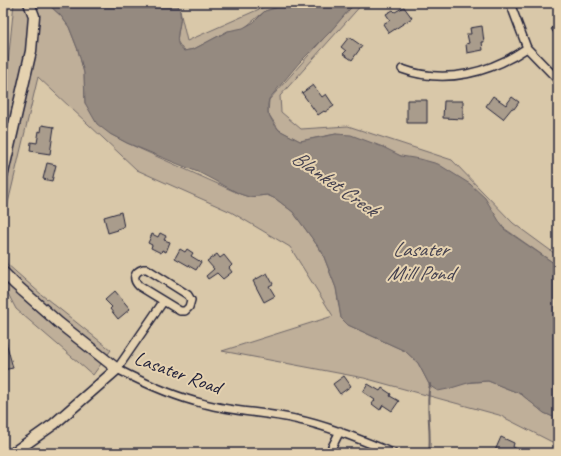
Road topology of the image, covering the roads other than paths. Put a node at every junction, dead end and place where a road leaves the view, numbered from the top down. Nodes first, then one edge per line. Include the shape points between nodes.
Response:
1 (29, 3) edge
2 (510, 3) edge
3 (527, 48) junction
4 (402, 69) dead end
5 (558, 80) edge
6 (3, 172) edge
7 (3, 272) edge
8 (163, 302) junction
9 (117, 369) junction
10 (340, 431) junction
11 (13, 453) edge
12 (329, 453) edge
13 (393, 453) edge

1 - 6 street via 34,16 30,51
2 - 3 street
3 - 4 street via 513,58 490,68 461,75 428,76
3 - 5 street
7 - 9 street, Lasater Road via 59,323
8 - 8 street via 185,311 191,300 188,295 147,269 139,270 134,278 135,282
8 - 9 street
9 - 10 street, Lasater Road via 151,386 204,404 294,418
9 - 11 street via 54,424
10 - 12 street
10 - 13 street, Lasater Road

